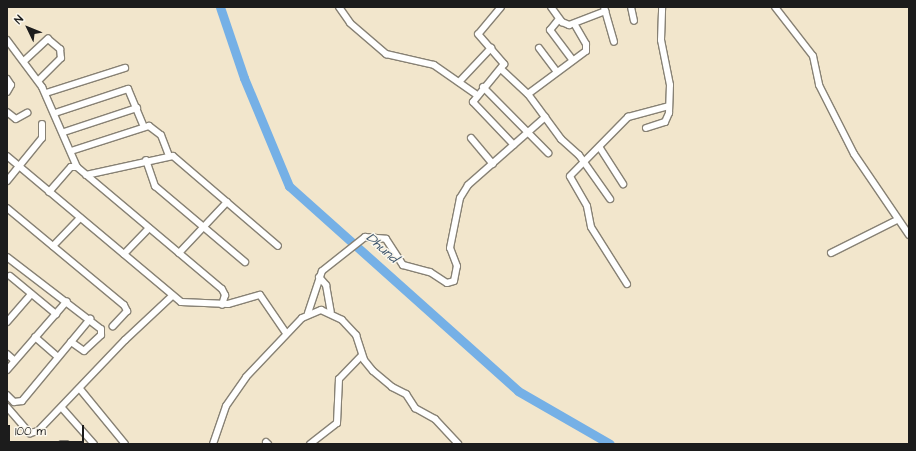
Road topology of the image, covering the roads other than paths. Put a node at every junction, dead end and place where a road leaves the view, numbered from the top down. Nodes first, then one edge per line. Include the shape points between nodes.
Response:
1 (339, 7) edge
2 (501, 7) edge
3 (551, 7) edge
4 (631, 7) edge
5 (662, 7) edge
6 (775, 7) edge
7 (604, 9) edge
8 (559, 19) junction
9 (634, 21) dead end
10 (575, 25) junction
11 (7, 40) edge
12 (614, 42) dead end
13 (491, 48) junction
14 (540, 48) dead end
15 (573, 60) junction
16 (24, 61) junction
17 (125, 68) dead end
18 (501, 69) junction
19 (558, 72) junction
20 (7, 79) edge
21 (39, 80) junction
22 (459, 82) junction
23 (483, 87) junction
24 (7, 92) edge
25 (46, 94) junction
26 (528, 94) junction
27 (477, 95) junction
28 (669, 106) junction
29 (137, 108) junction
30 (7, 112) edge
31 (27, 113) dead end
32 (55, 113) junction
33 (545, 117) junction
34 (42, 124) dead end
35 (144, 127) junction
36 (646, 128) dead end
37 (64, 132) junction
38 (529, 132) junction
39 (470, 138) dead end
40 (514, 145) junction
41 (600, 148) junction
42 (72, 151) junction
43 (548, 153) dead end
44 (7, 156) edge
45 (169, 156) junction
46 (146, 160) junction
47 (585, 162) junction
48 (492, 164) junction
49 (19, 166) junction
50 (78, 167) junction
51 (86, 175) junction
52 (7, 181) edge
53 (623, 184) dead end
54 (49, 192) junction
55 (610, 199) dead end
56 (227, 202) junction
57 (7, 208) edge
58 (80, 218) junction
59 (897, 220) junction
60 (149, 228) junction
61 (203, 228) junction
62 (909, 236) edge
63 (53, 246) junction
64 (278, 246) dead end
65 (179, 253) junction
66 (831, 253) dead end
67 (124, 254) junction
68 (7, 257) edge
69 (245, 262) dead end
70 (19, 266) junction
71 (319, 277) junction
72 (8, 278) edge
73 (627, 284) dead end
74 (31, 294) junction
75 (172, 296) junction
76 (67, 301) junction
77 (222, 304) junction
78 (331, 312) junction
79 (308, 313) junction
80 (56, 314) junction
81 (90, 319) junction
82 (7, 322) edge
83 (113, 326) dead end
84 (286, 333) junction
85 (35, 337) junction
86 (71, 342) junction
87 (7, 354) edge
88 (362, 355) junction
89 (58, 357) junction
90 (14, 360) junction
91 (7, 370) edge
92 (80, 389) junction
93 (7, 395) edge
94 (7, 407) edge
95 (62, 408) junction
96 (317, 438) junction
97 (62, 444) edge
98 (66, 444) edge
99 (94, 444) edge
100 (125, 444) edge
101 (213, 444) edge
102 (310, 444) edge
103 (322, 444) edge
104 (458, 444) edge

1 - 22 street via 350,22 386,54 434,65
2 - 13 street via 478,34
3 - 8 street
4 - 9 street
5 - 28 street via 661,40 670,85
6 - 59 street via 813,56 820,85 854,154
7 - 10 street
7 - 12 street
8 - 10 street
8 - 15 street via 550,30
10 - 15 street via 587,47
11 - 16 street
13 - 18 street via 504,60
13 - 22 street
14 - 19 street
15 - 19 street
16 - 21 street
16 - 21 street via 48,39 60,49 61,58
17 - 25 street
18 - 23 street
18 - 26 street
19 - 26 street
20 - 24 street via 11,86
21 - 25 street
22 - 27 street
23 - 27 street
23 - 38 street
25 - 32 street
26 - 33 street
27 - 40 street via 474,104
28 - 36 street via 665,122
28 - 41 street via 628,117
29 - 32 street via 128,89
29 - 35 street
29 - 37 street
30 - 31 street via 16,119
32 - 37 street
33 - 38 street
33 - 47 street via 560,139
34 - 49 street via 42,138
35 - 42 street
35 - 45 street via 158,131
37 - 42 street
38 - 40 street
38 - 43 street
39 - 48 street
40 - 48 street
41 - 47 street
41 - 53 street
42 - 50 street
44 - 49 street
45 - 46 street
45 - 56 street via 176,158
46 - 51 street
46 - 61 street via 155,186
47 - 55 street
47 - 73 street via 573,172 571,180 587,206 591,227
48 - 71 street via 460,198 450,248 457,266 451,284 430,272 403,265 386,239 370,236 356,242
49 - 52 street
49 - 54 street
50 - 51 street
50 - 54 street via 69,169
51 - 60 street
54 - 58 street
56 - 61 street
56 - 64 street
57 - 63 street
58 - 63 street
58 - 67 street
59 - 62 street
59 - 66 street
60 - 65 street
60 - 67 street
61 - 65 street
61 - 69 street
63 - 83 street via 126,309
65 - 77 street via 222,289 225,295
67 - 75 street
68 - 70 street
70 - 72 street
70 - 76 street
71 - 78 street via 326,285
71 - 79 street
72 - 74 street
74 - 80 street
74 - 82 street
75 - 77 street via 185,304
75 - 92 street
76 - 80 street
76 - 81 street
77 - 84 street via 260,295
78 - 79 street
78 - 88 street via 352,330
79 - 84 street
80 - 85 street
81 - 86 street
81 - 86 street via 101,329 100,335 84,351
84 - 101 street via 232,396
85 - 89 street
85 - 90 street
86 - 89 street
87 - 90 street
88 - 96 street via 339,379 337,423
88 - 104 street via 373,371 392,388 406,394 415,408 435,418
89 - 93 street via 22,400 14,402
90 - 91 street
92 - 95 street
92 - 100 street
94 - 95 street via 33,434
95 - 99 street
96 - 102 street
96 - 103 street
97 - 98 street

